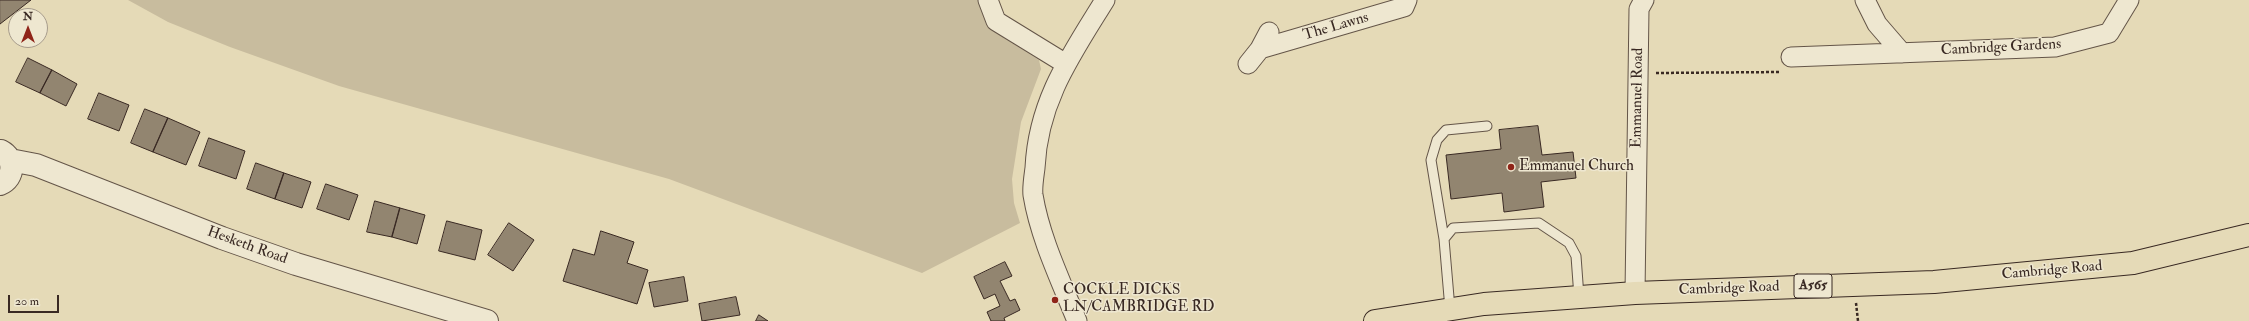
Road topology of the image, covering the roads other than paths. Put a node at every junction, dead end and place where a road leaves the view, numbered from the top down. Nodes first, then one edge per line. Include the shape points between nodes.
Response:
1 (988, 0) edge
2 (1105, 0) edge
3 (1407, 0) edge
4 (1644, 0) edge
5 (1865, 0) edge
6 (2129, 0) edge
7 (1269, 32) dead end
8 (1260, 49) junction
9 (1902, 53) junction
10 (1791, 57) road end
11 (1066, 64) junction
12 (1248, 64) dead end
13 (1487, 126) dead end
14 (5, 155) edge
15 (0, 184) edge
16 (2249, 235) edge
17 (1444, 239) junction
18 (1635, 293) junction
19 (1579, 297) junction
20 (1450, 309) junction
21 (487, 321) edge
22 (1077, 321) edge
23 (1375, 321) edge

1 - 11 street via 996,21
2 - 11 street
3 - 8 street, The Lawns via 1404,8
4 - 18 street, Emmanuel Road via 1639,9
5 - 9 street via 1877,24
6 - 9 street, Cambridge Gardens via 2109,33 2055,47
7 - 8 street
8 - 12 street
9 - 10 street, Cambridge Gardens
11 - 22 street via 1049,98 1036,142 1033,194 1046,241
13 - 17 lane via 1446,130 1437,140 1431,160
14 - 15 street via 11,172
14 - 21 street, Hesketh Road via 296,264
16 - 18 highway, Cambridge Road / A565 via 2132,263 1934,282
17 - 19 lane via 1453,228 1539,223 1569,243 1576,256
17 - 20 lane
18 - 19 highway, Cambridge Road / A565
19 - 20 highway, Cambridge Road / A565
20 - 23 highway, Cambridge Road / A565

